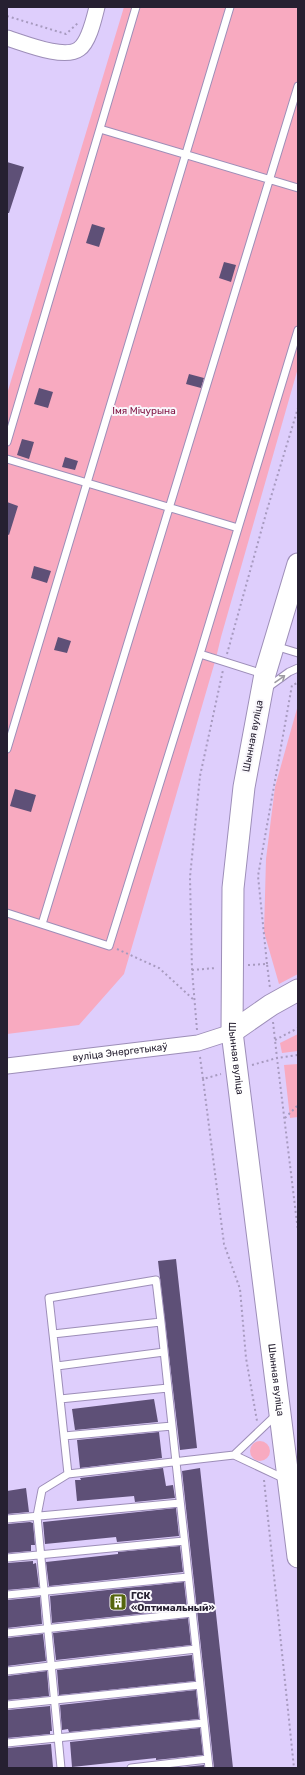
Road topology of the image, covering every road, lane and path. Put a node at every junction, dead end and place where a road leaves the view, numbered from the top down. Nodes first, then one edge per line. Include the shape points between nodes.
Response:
1 (97, 7) edge
2 (136, 7) edge
3 (230, 7) edge
4 (7, 16) edge
5 (79, 22) dead end
6 (7, 38) edge
7 (298, 86) edge
8 (100, 129) junction
9 (186, 155) junction
10 (269, 180) junction
11 (298, 188) edge
12 (298, 330) edge
13 (298, 408) edge
14 (7, 442) edge
15 (7, 459) edge
16 (87, 483) junction
17 (170, 507) junction
18 (238, 528) junction
19 (298, 564) edge
20 (273, 645) junction
21 (298, 653) edge
22 (200, 654) junction
23 (225, 662) junction
24 (298, 668) edge
25 (264, 683) junction
26 (298, 683) edge
27 (7, 749) edge
28 (7, 912) edge
29 (42, 924) junction
30 (108, 946) junction
31 (267, 964) junction
32 (232, 967) junction
33 (192, 970) junction
34 (298, 990) edge
35 (194, 1000) junction
36 (271, 1005) junction
37 (298, 1028) edge
38 (232, 1032) junction
39 (275, 1040) junction
40 (198, 1043) junction
41 (298, 1056) edge
42 (277, 1058) junction
43 (7, 1066) edge
44 (237, 1069) junction
45 (203, 1079) junction
46 (298, 1105) edge
47 (284, 1118) junction
48 (298, 1232) edge
49 (161, 1322) junction
50 (53, 1334) junction
51 (164, 1352) junction
52 (56, 1366) junction
53 (168, 1388) junction
54 (60, 1399) junction
55 (280, 1411) junction
56 (172, 1426) junction
57 (259, 1432) junction
58 (64, 1436) junction
59 (234, 1455) junction
60 (175, 1462) junction
61 (263, 1469) junction
62 (68, 1474) junction
63 (289, 1481) junction
64 (180, 1503) junction
65 (37, 1516) junction
66 (7, 1519) edge
67 (184, 1541) junction
68 (298, 1551) edge
69 (40, 1554) junction
70 (7, 1558) edge
71 (188, 1577) junction
72 (44, 1591) junction
73 (7, 1595) edge
74 (192, 1612) junction
75 (48, 1629) junction
76 (7, 1634) edge
77 (196, 1649) junction
78 (51, 1666) junction
79 (7, 1671) edge
80 (200, 1685) junction
81 (54, 1701) junction
82 (7, 1705) edge
83 (204, 1723) junction
84 (58, 1738) junction
85 (7, 1743) edge
86 (208, 1759) junction
87 (61, 1768) edge
88 (131, 1768) edge
89 (209, 1768) edge
90 (294, 1768) edge

1 - 6 street via 88,35 80,49 70,54
2 - 8 lane
3 - 9 lane
4 - 5 path via 66,34
7 - 10 lane
8 - 9 lane
8 - 14 lane
9 - 10 lane
9 - 16 lane
10 - 11 lane
10 - 17 lane
12 - 18 lane
13 - 23 path
15 - 16 lane
16 - 17 lane
16 - 27 lane
17 - 18 lane
17 - 29 lane
18 - 22 lane
19 - 20 main road, Шынная вуліца
20 - 21 lane
20 - 25 main road, Шынная вуліца
22 - 23 lane
22 - 30 lane
23 - 25 lane
23 - 33 path via 200,776 190,877
25 -> 24 lane
25 - 32 main road, Шынная вуліца via 244,787 233,888
26 - 31 path via 292,685 258,876
28 - 29 lane
29 - 30 lane
30 - 35 path via 159,968
31 - 32 path
31 - 36 path
32 - 33 path
32 - 38 main road, Шынная вуліца
33 - 35 path
34 - 36 main road
35 - 40 path
36 - 38 main road
36 - 39 path
37 - 39 path
38 - 40 street, вуліца Энергетыкаў
38 - 44 main road, Шынная вуліца
39 - 42 path
40 - 43 street, вуліца Энергетыкаў
40 - 45 path
41 - 42 path
42 - 44 path
42 - 47 path
44 - 45 path
44 - 55 main road, Шынная вуліца
45 - 57 path via 224,1244 240,1289 246,1358
46 - 47 path
47 - 48 path
49 - 50 lane
49 - 50 lane via 156,1280 49,1298
49 - 51 lane
50 - 52 lane
51 - 52 lane
51 - 53 lane
52 - 54 lane
53 - 54 lane
53 - 56 lane
54 - 58 lane
55 - 57 lane
55 - 63 main road, Шынная вуліца
56 - 58 lane
56 - 60 lane
57 - 59 lane
58 - 62 lane
59 - 60 lane
59 - 61 lane
60 - 62 lane
60 - 64 lane
61 - 63 lane
61 - 90 path
62 - 65 lane via 42,1490
63 - 68 main road, Шынная вуліца
64 - 65 lane
64 - 67 lane
65 - 66 lane
65 - 69 lane
67 - 69 lane
67 - 71 lane
69 - 70 lane
69 - 72 lane
71 - 72 lane
71 - 74 lane
72 - 73 lane
72 - 75 lane
74 - 75 lane
74 - 77 lane
75 - 76 lane
75 - 78 lane
77 - 78 lane
77 - 80 lane
78 - 79 lane
78 - 81 lane
80 - 81 lane
80 - 83 lane
81 - 82 lane
81 - 84 lane
83 - 84 lane
83 - 86 lane
84 - 85 lane
84 - 87 lane
86 - 88 lane
86 - 89 lane

